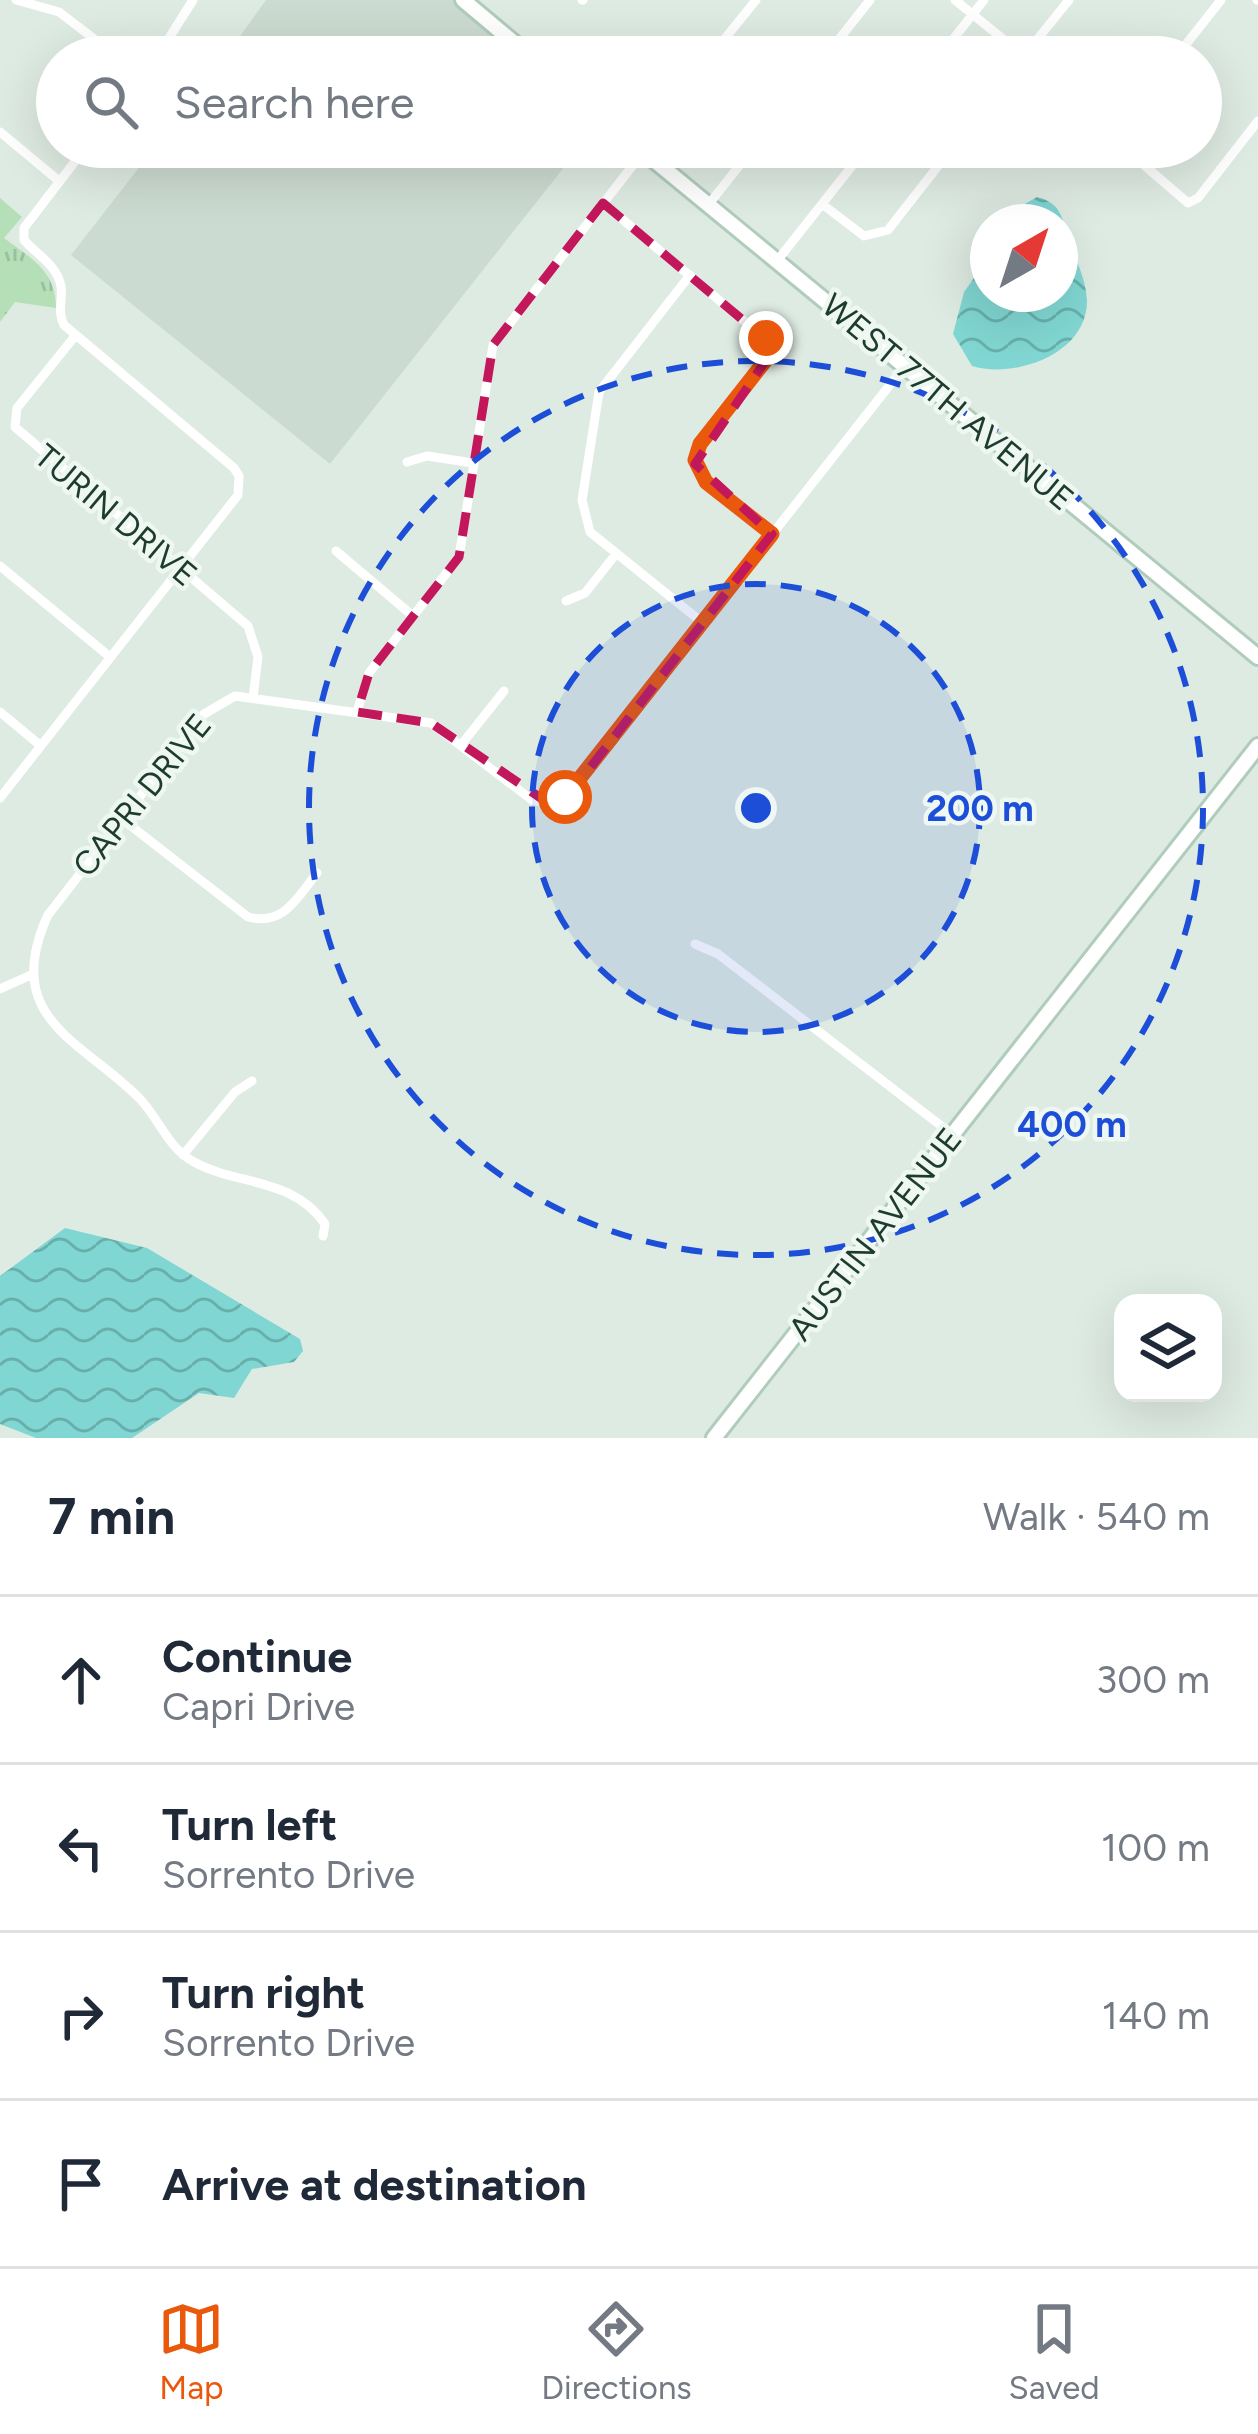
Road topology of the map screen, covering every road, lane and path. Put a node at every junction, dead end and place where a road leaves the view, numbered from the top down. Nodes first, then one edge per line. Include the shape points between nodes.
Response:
1 (16, 0) edge
2 (68, 0) edge
3 (193, 0) edge
4 (464, 0) edge
5 (756, 0) edge
6 (870, 0) edge
7 (955, 0) edge
8 (984, 0) edge
9 (1070, 0) edge
10 (1221, 0) edge
11 (59, 12) junction
12 (973, 14) junction
13 (90, 36) edge
14 (170, 36) edge
15 (506, 36) edge
16 (727, 36) edge
17 (842, 36) edge
18 (956, 36) edge
19 (999, 36) edge
20 (1041, 36) edge
21 (1193, 36) edge
22 (1258, 121) edge
23 (0, 132) edge
24 (36, 162) edge
25 (1222, 167) edge
26 (43, 168) edge
27 (69, 168) edge
28 (628, 168) edge
29 (666, 168) edge
30 (737, 168) edge
31 (850, 168) edge
32 (937, 168) edge
33 (1147, 168) edge
34 (1221, 168) edge
35 (59, 181) junction
36 (603, 203) junction
37 (709, 204) junction
38 (822, 204) junction
39 (777, 261) junction
40 (690, 275) junction
41 (75, 336) junction
42 (904, 367) junction
43 (407, 461) dead end
44 (473, 463) junction
45 (772, 534) junction
46 (336, 551) dead end
47 (616, 554) junction
48 (0, 566) edge
49 (181, 568) junction
50 (566, 601) dead end
51 (413, 616) junction
52 (704, 623) junction
53 (110, 657) junction
54 (1258, 657) edge
55 (504, 691) dead end
56 (253, 698) junction
57 (0, 712) edge
58 (358, 712) junction
59 (460, 745) junction
60 (40, 746) junction
61 (1258, 746) edge
62 (0, 798) edge
63 (122, 819) junction
64 (317, 873) dead end
65 (695, 944) dead end
66 (33, 974) junction
67 (0, 989) edge
68 (252, 1081) dead end
69 (953, 1135) junction
70 (183, 1155) junction
71 (323, 1236) dead end
72 (714, 1438) edge

1 - 11 street
2 - 11 street
3 - 14 street
4 - 15 street
5 - 16 street
6 - 17 street
7 - 12 street
8 - 12 street
9 - 20 street
10 - 21 street
11 - 13 street
12 - 18 street
12 - 19 street
22 - 25 street
23 - 24 street
26 - 35 street
27 - 35 street
28 - 36 street
29 - 37 street, WEST 77TH AVENUE
30 - 37 street
31 - 38 street
32 - 38 street via 888,230 876,234 864,236
33 - 34 street via 1188,203
35 - 41 street via 23,240 55,269 59,316
36 - 40 street
36 - 44 street via 493,345
37 - 39 street, WEST 77TH AVENUE
38 - 39 street
39 - 42 street, WEST 77TH AVENUE
40 - 45 street via 776,347 695,460 706,482
40 - 47 street via 595,403 582,511 590,532
41 - 49 street via 234,468 238,495
41 - 49 street, TURIN DRIVE via 17,408 16,428
42 - 45 street, CAPRI DRIVE
42 - 54 street, WEST 77TH AVENUE
43 - 44 street
44 - 51 street via 458,557
45 - 52 street, CAPRI DRIVE
46 - 51 street
47 - 50 street via 585,593
47 - 52 street
48 - 53 street
49 - 53 street
49 - 56 street, TURIN DRIVE via 248,626 258,657
51 - 58 street via 369,673
52 - 59 street, CAPRI DRIVE via 565,797 532,800
53 - 60 street
55 - 59 street
56 - 58 street, CAPRI DRIVE
56 - 63 street, CAPRI DRIVE via 225,699 204,714
57 - 60 street
58 - 59 street, CAPRI DRIVE via 431,723
60 - 62 street
61 - 69 street, AUSTIN AVENUE
63 - 64 street via 248,917 282,915
63 - 66 street, CAPRI DRIVE via 48,915
65 - 69 street
66 - 67 street
66 - 70 street via 54,1027 140,1100
68 - 70 street
69 - 72 street, AUSTIN AVENUE
70 - 71 street via 299,1198 325,1223

